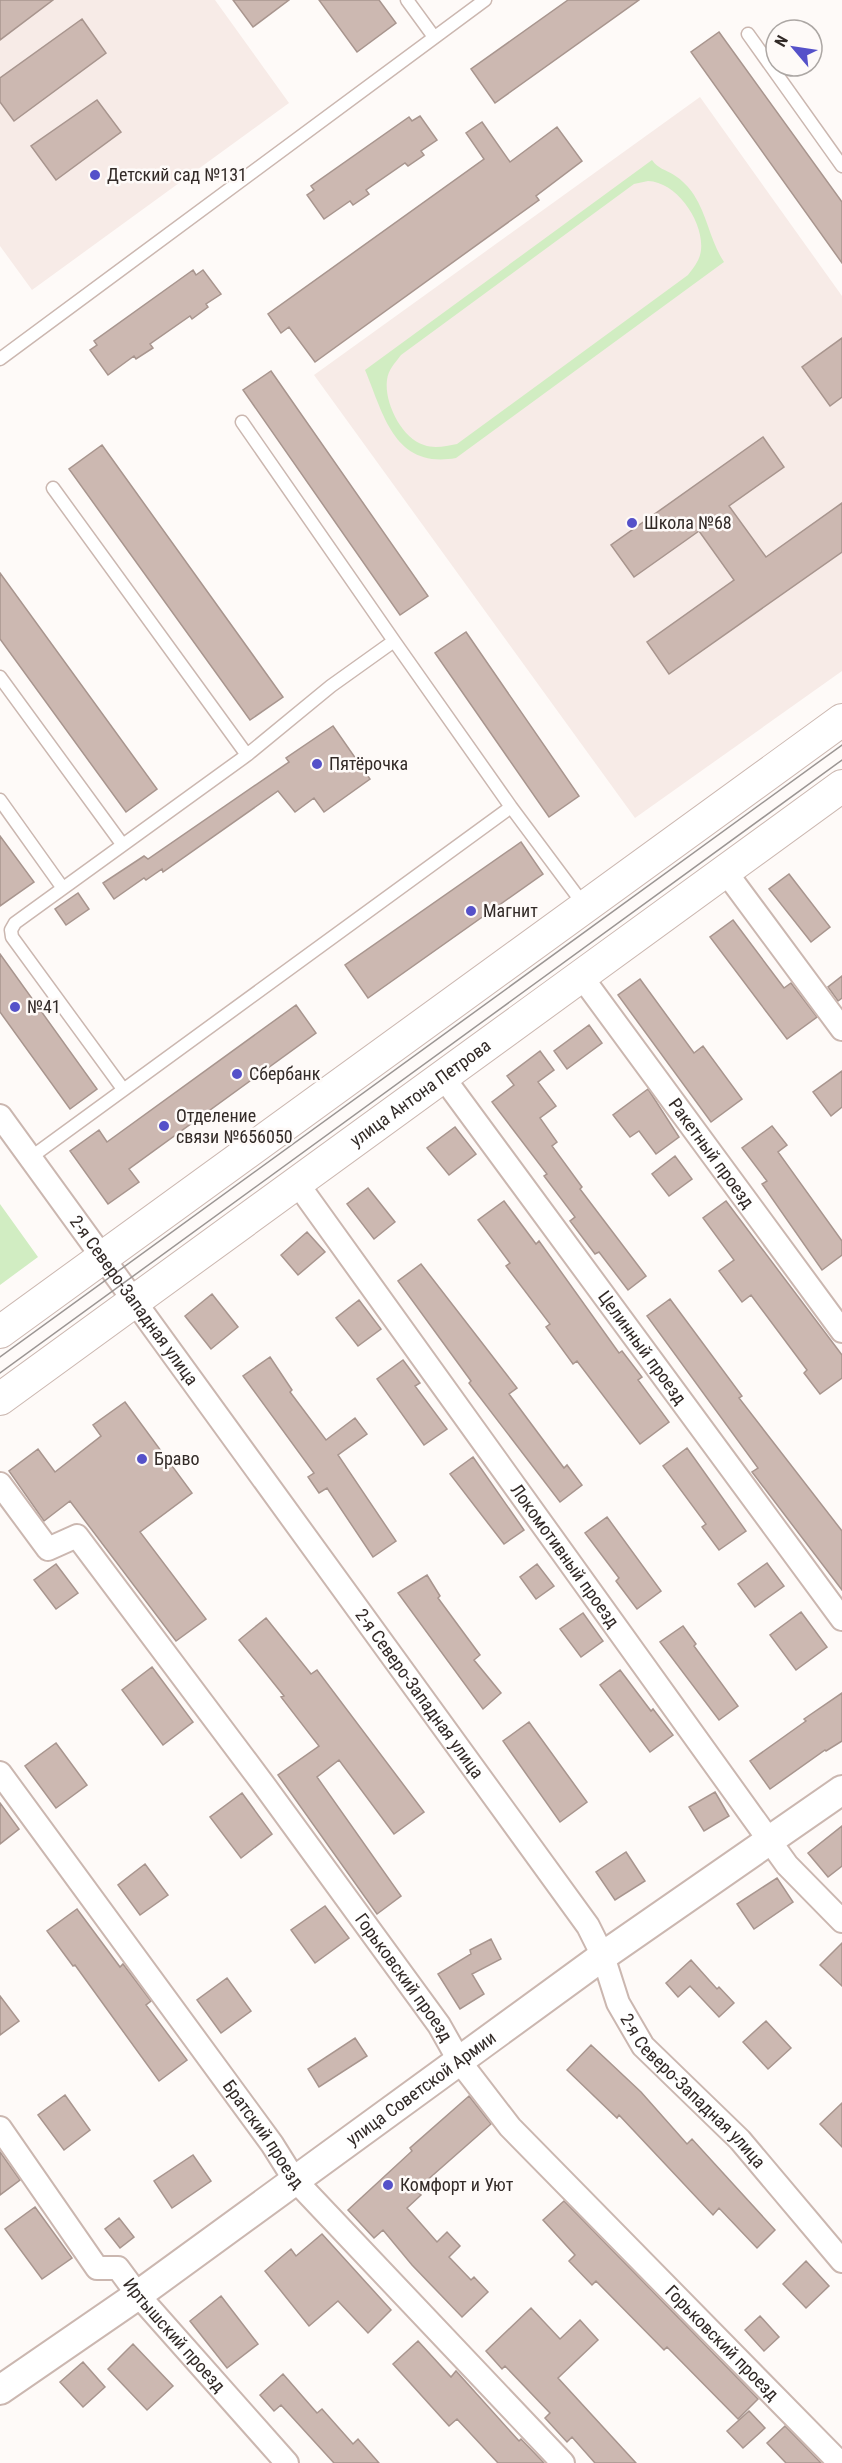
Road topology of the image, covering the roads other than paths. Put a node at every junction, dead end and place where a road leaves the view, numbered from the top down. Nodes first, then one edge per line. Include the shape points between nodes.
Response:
1 (407, 0) edge
2 (485, 0) edge
3 (748, 34) dead end
4 (434, 38) junction
5 (842, 166) edge
6 (0, 359) edge
7 (242, 422) dead end
8 (53, 488) dead end
9 (394, 641) junction
10 (0, 677) edge
11 (842, 720) edge
12 (247, 755) junction
13 (842, 786) edge
14 (0, 800) edge
15 (511, 807) junction
16 (122, 844) junction
17 (725, 871) junction
18 (63, 887) junction
19 (585, 906) junction
20 (580, 976) junction
21 (842, 1029) edge
22 (443, 1077) junction
23 (123, 1089) junction
24 (0, 1116) edge
25 (30, 1158) junction
26 (297, 1183) junction
27 (103, 1257) junction
28 (135, 1300) junction
29 (842, 1331) edge
30 (0, 1332) edge
31 (0, 1399) edge
32 (0, 1484) edge
33 (842, 1619) edge
34 (0, 1773) edge
35 (842, 1790) edge
36 (770, 1841) junction
37 (842, 1921) edge
38 (603, 1956) junction
39 (460, 2062) junction
40 (0, 2128) edge
41 (294, 2179) junction
42 (842, 2262) edge
43 (138, 2295) junction
44 (0, 2390) edge
45 (287, 2463) edge
46 (563, 2463) edge
47 (840, 2463) edge

1 - 4 lane
2 - 4 lane
3 - 5 lane
4 - 6 lane
7 - 9 lane
8 - 12 lane
9 - 12 lane via 331,686
9 - 15 lane
10 - 16 lane
11 - 19 main road
12 - 16 lane
13 - 17 main road, улица Антона Петрова
14 - 18 lane
15 - 19 lane
15 - 23 lane
16 - 18 lane
17 - 20 main road, улица Антона Петрова
17 - 21 street
18 - 23 lane via 15,923 12,937
19 - 27 main road
20 - 22 main road, улица Антона Петрова
20 - 29 street, Ракетный проезд
22 - 26 main road, улица Антона Петрова
22 - 33 street, Целинный проезд
23 - 25 lane
24 - 25 street, 2-я Северо-Западная улица
25 - 27 street, 2-я Северо-Западная улица
26 - 28 main road, улица Антона Петрова
26 - 36 street, Локомотивный проезд
27 - 28 street, 2-я Северо-Западная улица
27 - 30 main road
28 - 31 main road, улица Антона Петрова
28 - 38 street, 2-я Северо-Западная улица via 588,1926
32 - 39 street, Горьковский проезд via 48,1549 77,1536 275,1799 439,2025
34 - 41 street, Братский проезд
35 - 36 street, улица Советской Армии
36 - 37 street, Локомотивный проезд
36 - 38 street, улица Советской Армии
38 - 39 street, улица Советской Армии
38 - 42 street, 2-я Северо-Западная улица via 618,2003 643,2046 741,2140
39 - 41 street, улица Советской Армии
39 - 47 street, Горьковский проезд via 510,2127
40 - 43 street, Иртышский проезд via 97,2268 117,2268
41 - 43 street, улица Советской Армии
41 - 46 street, Братский проезд
43 - 44 street, улица Советской Армии
43 - 45 street, Иртышский проезд

